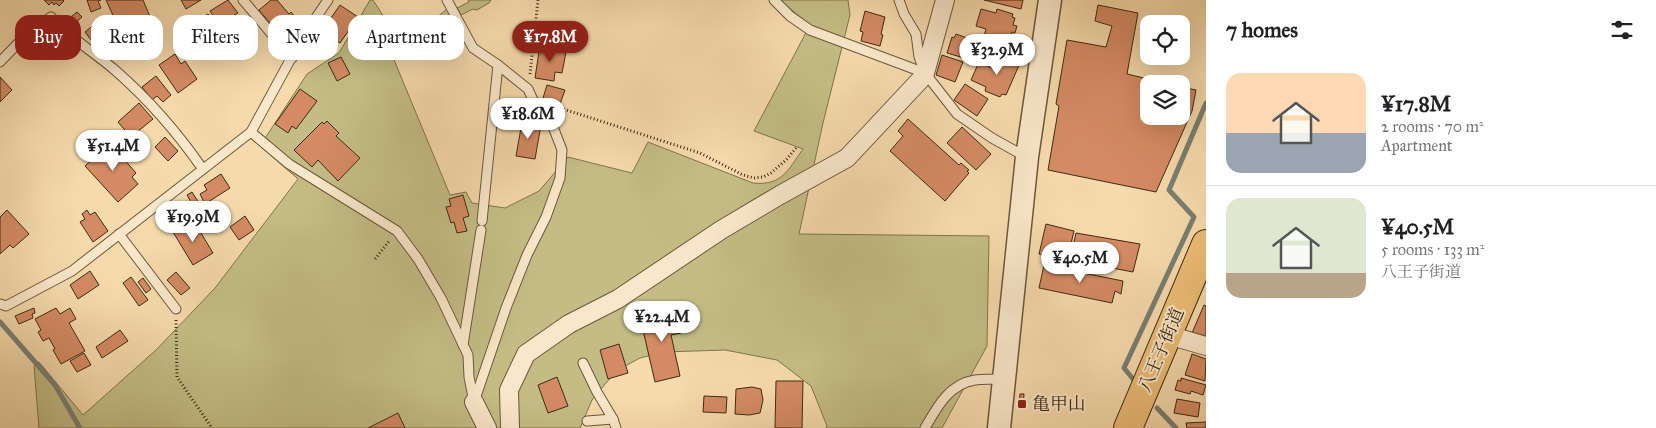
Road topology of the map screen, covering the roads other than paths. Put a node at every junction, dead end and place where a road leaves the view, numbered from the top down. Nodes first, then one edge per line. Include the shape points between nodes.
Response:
1 (243, 0) edge
2 (328, 0) edge
3 (447, 0) edge
4 (774, 0) edge
5 (899, 0) edge
6 (945, 0) edge
7 (1050, 0) edge
8 (318, 15) edge
9 (268, 30) edge
10 (291, 60) edge
11 (0, 62) edge
12 (498, 65) junction
13 (925, 73) junction
14 (251, 132) junction
15 (1027, 157) junction
16 (202, 168) junction
17 (119, 234) junction
18 (1206, 244) edge
19 (0, 304) edge
20 (176, 309) road end
21 (1168, 335) junction
22 (463, 345) junction
23 (1206, 346) edge
24 (583, 363) dead end
25 (1004, 379) junction
26 (474, 402) junction
27 (613, 418) junction
28 (587, 421) dead end
29 (487, 428) edge
30 (510, 428) edge
31 (616, 428) edge
32 (925, 428) edge
33 (999, 428) edge
34 (1128, 428) edge

1 - 9 lane
2 - 8 lane
3 - 12 lane via 473,48
4 - 13 lane via 810,30
5 - 13 lane via 916,34
6 - 13 street
7 - 15 street
10 - 14 lane
11 - 16 lane via 26,34 51,17 162,116
12 - 22 lane via 481,225
12 - 26 lane via 528,89 550,119 562,150 560,178 506,308
13 - 15 lane via 957,114
13 - 30 street via 847,158 721,230 618,299 569,324 526,354 509,390
14 - 16 lane
14 - 22 lane via 289,164 397,231 441,298
15 - 25 street
16 - 17 lane
17 - 19 lane via 72,271 6,306
17 - 20 lane
18 - 21 highway, 八王子街道
21 - 23 street
21 - 34 highway, 八王子街道
22 - 26 lane via 468,355
24 - 27 lane
25 - 32 lane via 974,380 955,388 938,405
25 - 33 street
26 - 29 street
27 - 28 lane
27 - 31 lane

